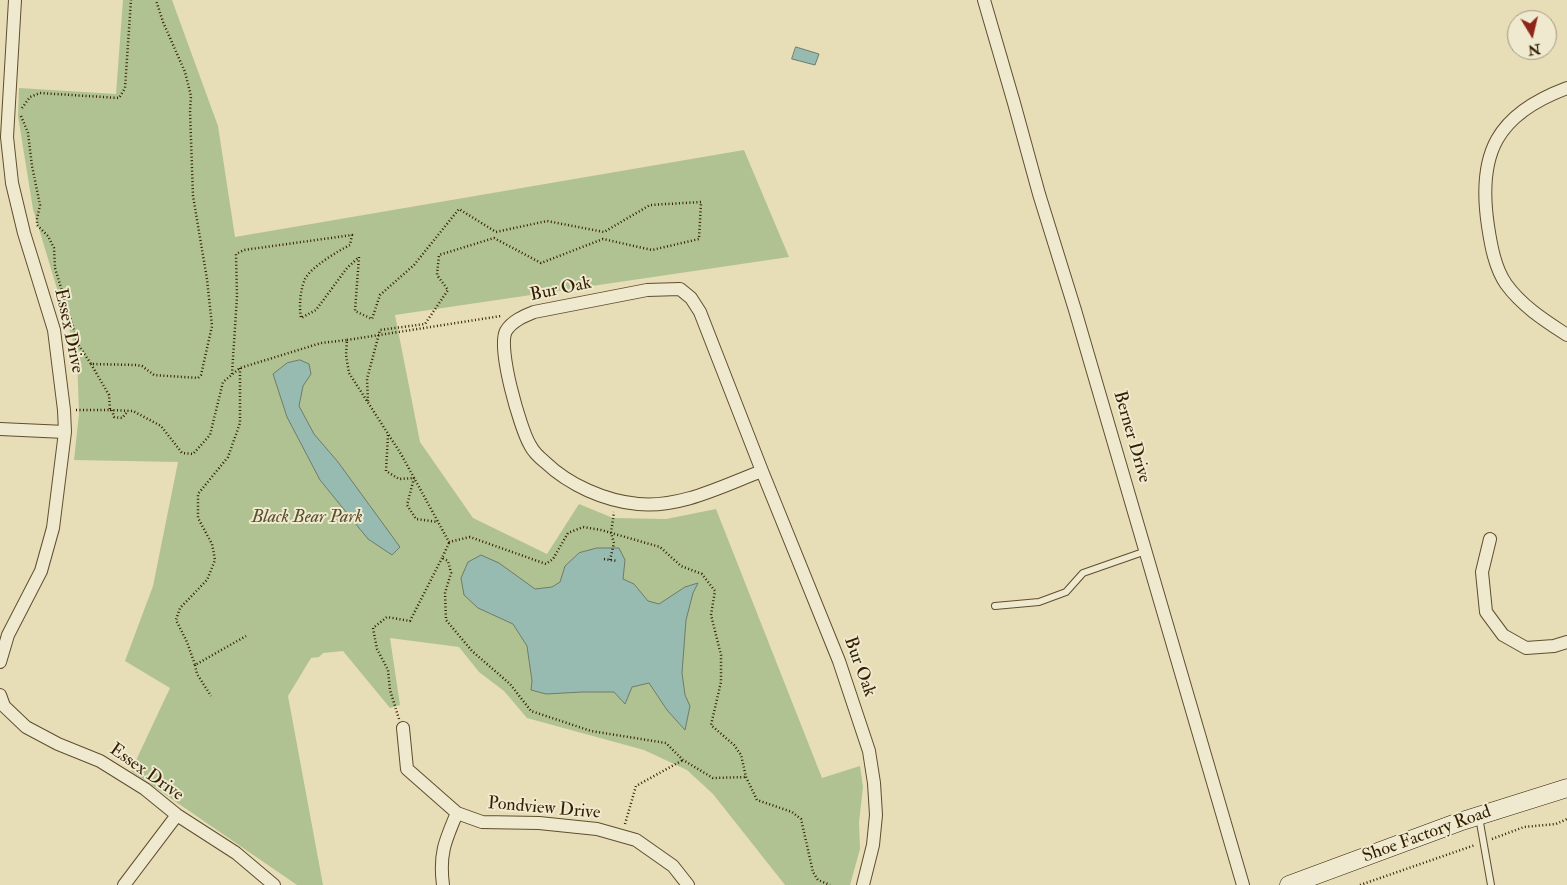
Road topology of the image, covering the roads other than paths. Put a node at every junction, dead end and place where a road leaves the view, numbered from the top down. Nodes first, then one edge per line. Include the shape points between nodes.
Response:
1 (15, 0) edge
2 (984, 0) edge
3 (1567, 88) edge
4 (6, 185) edge
5 (1567, 335) edge
6 (0, 429) edge
7 (65, 432) junction
8 (762, 471) junction
9 (1490, 539) dead end
10 (1146, 551) junction
11 (995, 606) dead end
12 (1567, 642) edge
13 (0, 662) edge
14 (1, 703) edge
15 (403, 728) road end
16 (1567, 788) edge
17 (458, 813) junction
18 (177, 815) junction
19 (1479, 816) junction
20 (866, 884) edge
21 (124, 885) edge
22 (274, 885) edge
23 (443, 885) edge
24 (688, 885) edge
25 (1244, 885) edge
26 (1288, 885) edge
27 (1492, 885) edge

1 - 4 street, Essex Drive
2 - 10 street, Berner Drive
3 - 5 street via 1546,95 1519,112 1503,128 1494,143 1485,193 1490,242 1505,283 1529,309
4 - 7 street, Essex Drive via 54,330
6 - 7 street
7 - 13 street, Essex Drive via 50,537 40,571 8,635
8 - 8 street, Bur Oak via 700,312 680,289 647,290 534,312 512,324 505,333 506,360 522,428 530,446 564,476 604,497 639,504 661,504 685,500
8 - 20 street, Bur Oak via 839,661 869,751 876,815
9 - 12 street via 1482,572 1486,612 1497,627 1503,635 1526,648
10 - 11 lane via 1084,574 1066,592 1039,602
10 - 25 street, Berner Drive
14 - 18 street, Essex Drive via 26,727 100,761 145,789
15 - 17 street, Pondview Drive via 407,770
16 - 19 street, Shoe Factory Road
17 - 23 street via 443,846 440,866
17 - 24 street, Pondview Drive via 482,822 597,829 636,840 673,866
18 - 21 street
18 - 22 street, Essex Drive via 236,853
19 - 26 street, Shoe Factory Road
19 - 27 lane

